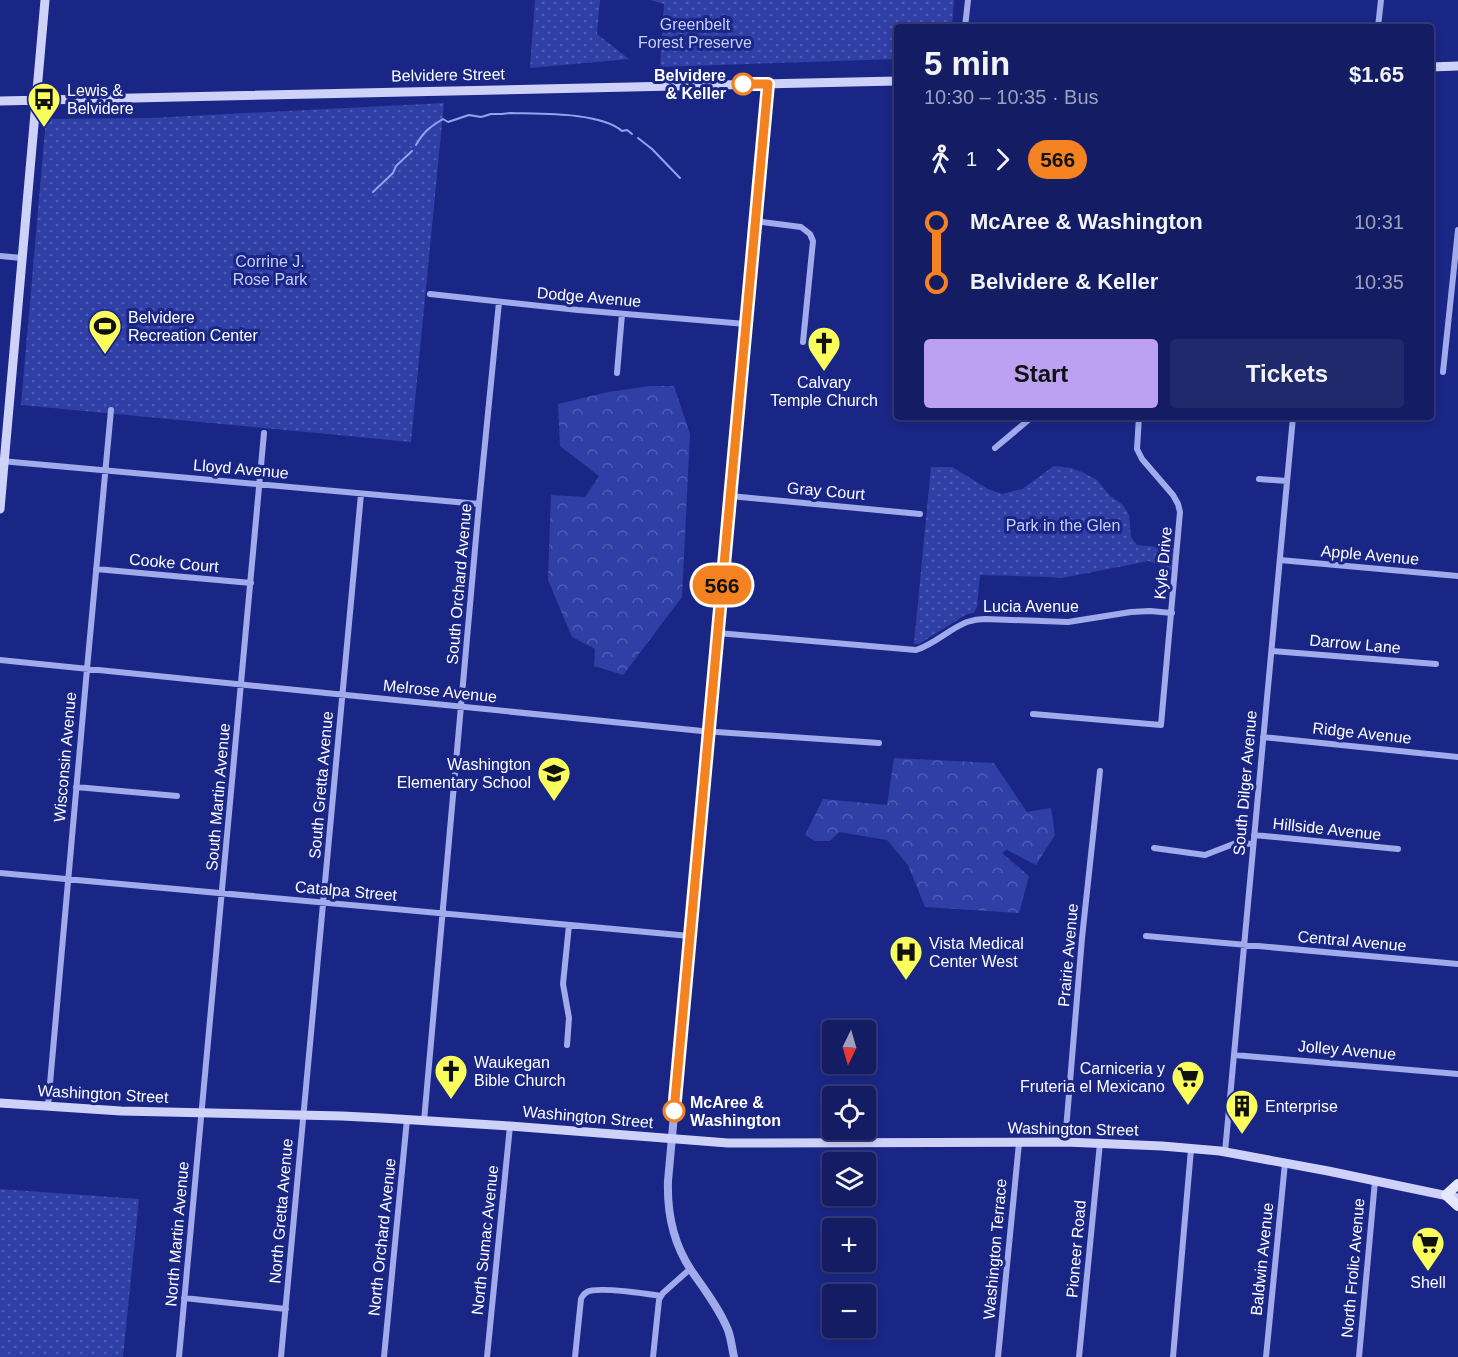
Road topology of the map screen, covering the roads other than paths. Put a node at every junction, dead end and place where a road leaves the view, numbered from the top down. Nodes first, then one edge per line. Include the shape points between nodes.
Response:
1 (45, 0) edge
2 (968, 0) edge
3 (1381, 0) edge
4 (965, 24) edge
5 (1378, 24) edge
6 (1434, 67) edge
7 (1457, 67) edge
8 (894, 81) edge
9 (768, 84) junction
10 (36, 100) junction
11 (0, 101) edge
12 (755, 221) junction
13 (1458, 230) edge
14 (0, 256) edge
15 (22, 258) junction
16 (430, 294) dead end
17 (499, 302) junction
18 (622, 314) junction
19 (746, 324) junction
20 (803, 342) dead end
21 (1443, 372) dead end
22 (617, 373) dead end
23 (111, 410) dead end
24 (1028, 420) edge
25 (1139, 420) edge
26 (1293, 420) edge
27 (264, 433) dead end
28 (995, 447) dead end
29 (2, 461) edge
30 (105, 470) junction
31 (1259, 479) dead end
32 (1287, 481) junction
33 (260, 484) junction
34 (361, 494) junction
35 (730, 496) junction
36 (479, 504) junction
37 (0, 508) edge
38 (920, 514) dead end
39 (1280, 560) junction
40 (96, 569) junction
41 (1458, 576) edge
42 (251, 583) junction
43 (1172, 613) junction
44 (717, 633) junction
45 (1272, 651) junction
46 (0, 660) edge
47 (1436, 664) dead end
48 (87, 669) junction
49 (241, 684) junction
50 (343, 694) junction
51 (461, 706) junction
52 (1033, 714) dead end
53 (708, 731) junction
54 (1263, 737) junction
55 (879, 743) dead end
56 (1458, 757) edge
57 (1100, 771) dead end
58 (76, 788) junction
59 (177, 796) dead end
60 (1254, 835) junction
61 (1253, 844) junction
62 (1154, 848) dead end
63 (1398, 849) dead end
64 (0, 873) edge
65 (68, 879) junction
66 (222, 893) junction
67 (324, 903) junction
68 (443, 913) junction
69 (569, 925) junction
70 (690, 936) junction
71 (1146, 936) dead end
72 (1244, 945) junction
73 (1458, 964) edge
74 (567, 1045) dead end
75 (1234, 1054) junction
76 (1458, 1074) edge
77 (0, 1103) edge
78 (48, 1106) junction
79 (202, 1113) junction
80 (304, 1115) junction
81 (407, 1119) junction
82 (423, 1121) junction
83 (510, 1126) junction
84 (671, 1139) junction
85 (1065, 1142) junction
86 (1019, 1143) junction
87 (1100, 1143) junction
88 (1191, 1149) junction
89 (1225, 1152) junction
90 (1285, 1163) junction
91 (1375, 1181) junction
92 (1458, 1184) edge
93 (1446, 1196) junction
94 (1458, 1198) edge
95 (1458, 1206) edge
96 (690, 1269) junction
97 (661, 1296) junction
98 (184, 1299) junction
99 (286, 1309) junction
100 (179, 1357) edge
101 (281, 1357) edge
102 (384, 1357) edge
103 (487, 1357) edge
104 (575, 1357) edge
105 (653, 1357) edge
106 (734, 1357) edge
107 (998, 1357) edge
108 (1079, 1357) edge
109 (1173, 1357) edge
110 (1266, 1357) edge
111 (1359, 1357) edge

1 - 10 main road
2 - 4 street
3 - 5 street
6 - 7 main road
8 - 9 main road, Belvidere Street
9 - 10 main road, Belvidere Street
9 - 12 street
10 - 11 main road, Belvidere Street
10 - 15 main road
12 - 19 street
12 - 20 street via 801,227 813,241
13 - 21 street
14 - 15 street
15 - 29 main road
16 - 17 street, Dodge Avenue
17 - 18 street, Dodge Avenue
17 - 36 street, South Orchard Avenue
18 - 19 street, Dodge Avenue
18 - 22 street
19 - 35 street
23 - 30 street, Wisconsin Avenue
24 - 28 street
25 - 43 street, Kyle Drive via 1137,449 1173,495 1180,512
26 - 32 street, South Dilger Avenue
27 - 33 street, South Martin Avenue
29 - 30 street, Lloyd Avenue
29 - 37 main road
30 - 33 street, Lloyd Avenue
30 - 40 street, Wisconsin Avenue
31 - 32 street
32 - 39 street, South Dilger Avenue
33 - 34 street, Lloyd Avenue
33 - 42 street, South Martin Avenue
34 - 36 street, Lloyd Avenue
34 - 50 street, South Gretta Avenue
35 - 38 street, Gray Court
35 - 44 street
36 - 51 street, South Orchard Avenue
39 - 41 street, Apple Avenue
39 - 45 street, South Dilger Avenue
40 - 42 street, Cooke Court
40 - 48 street, Wisconsin Avenue
42 - 49 street, South Martin Avenue
43 - 44 street, Lucia Avenue via 1131,612 1068,622 974,620 916,650
43 - 52 street, Kyle Drive via 1164,728
44 - 53 street
45 - 47 street, Darrow Lane
45 - 54 street, South Dilger Avenue
46 - 48 street, Melrose Avenue
48 - 49 street, Melrose Avenue
48 - 58 street, Wisconsin Avenue
49 - 50 street, Melrose Avenue
49 - 66 street, South Martin Avenue
50 - 51 street, Melrose Avenue
50 - 67 street, South Gretta Avenue
51 - 53 street, Melrose Avenue
51 - 68 street, South Orchard Avenue
53 - 55 street, Melrose Avenue
53 - 70 street
54 - 56 street, Ridge Avenue
54 - 60 street, South Dilger Avenue
57 - 85 street, Prairie Avenue
58 - 59 street
58 - 65 street, Wisconsin Avenue
60 - 61 street, South Dilger Avenue
60 - 63 street, Hillside Avenue
61 - 62 street via 1236,843 1205,855
61 - 72 street, South Dilger Avenue
64 - 65 street, Catalpa Street
65 - 66 street, Catalpa Street
65 - 78 street, Wisconsin Avenue
66 - 67 street, Catalpa Street
66 - 79 street, South Martin Avenue
67 - 68 street, Catalpa Street
67 - 80 street, South Gretta Avenue
68 - 69 street, Catalpa Street
68 - 82 street, South Orchard Avenue
69 - 70 street, Catalpa Street
69 - 74 street via 563,984 570,1018
70 - 84 street
71 - 72 street, Central Avenue
72 - 73 street, Central Avenue
72 - 75 street, South Dilger Avenue
75 - 76 street, Jolley Avenue
75 - 89 street, South Dilger Avenue
77 - 78 main road, Washington Street
78 - 79 main road, Washington Street
79 - 80 main road, Washington Street
79 - 98 street, North Martin Avenue
80 - 81 main road, Washington Street
80 - 99 street, North Gretta Avenue
81 - 82 main road, Washington Street
81 - 102 street, North Orchard Avenue
82 - 83 main road, Washington Street
83 - 84 main road, Washington Street
83 - 103 street, North Sumac Avenue
84 - 86 main road, Washington Street via 728,1143
84 - 96 street via 667,1190 670,1221
85 - 86 main road, Washington Street
85 - 87 main road, Washington Street
86 - 107 street, Washington Terrace
87 - 88 main road, Washington Street
87 - 108 street, Pioneer Road
88 - 89 main road, Washington Street
88 - 109 street
89 - 90 main road, Washington Street
90 - 91 main road, Washington Street
90 - 110 street, Baldwin Avenue
91 - 93 main road, Washington Street
91 - 111 street, North Frolic Avenue
92 - 93 main road
93 - 94 main road, Washington Street
93 - 95 main road
96 - 97 street
96 - 106 street via 728,1330
97 - 104 street via 604,1290 584,1293
97 - 105 street
98 - 99 street
98 - 100 street, North Martin Avenue
99 - 101 street, North Gretta Avenue

